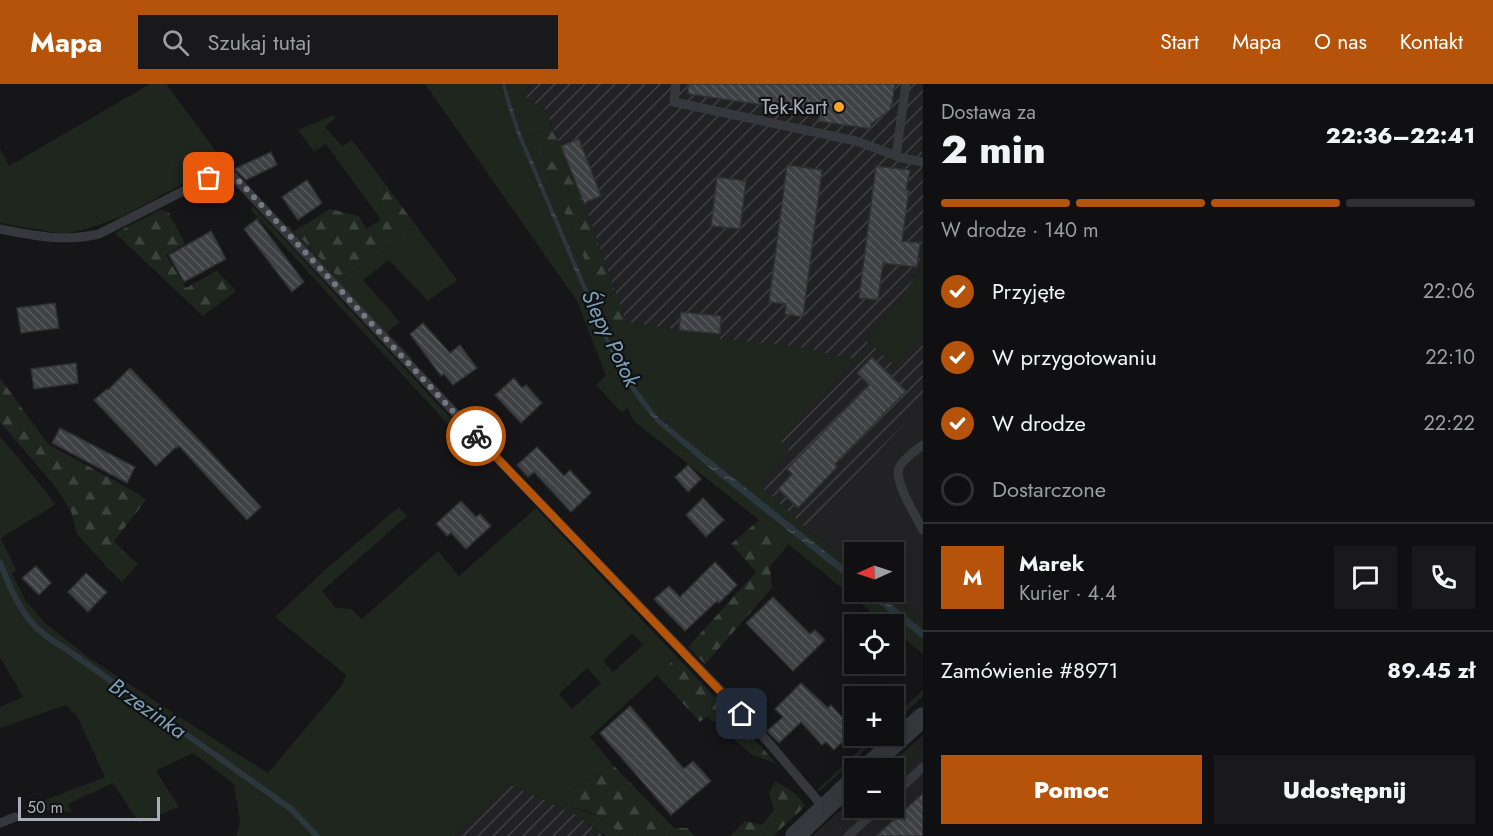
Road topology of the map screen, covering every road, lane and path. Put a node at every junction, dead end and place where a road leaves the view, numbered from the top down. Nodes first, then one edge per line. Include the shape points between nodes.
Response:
1 (676, 84) edge
2 (906, 84) edge
3 (896, 156) junction
4 (923, 162) edge
5 (0, 229) edge
6 (923, 445) edge
7 (923, 530) edge
8 (923, 717) edge
9 (878, 758) edge
10 (923, 767) edge
11 (904, 785) edge
12 (844, 789) edge
13 (824, 808) junction
14 (15, 817) dead end
15 (868, 818) edge
16 (0, 823) edge
17 (795, 836) edge
18 (848, 836) edge

1 - 3 lane via 674,102 856,141
2 - 3 lane
3 - 4 lane
5 - 13 lane via 67,239 99,234 209,178 233,176 729,699
6 - 7 lane via 903,462 898,476
8 - 9 street
10 - 11 lane
12 - 13 street
13 - 17 street
14 - 16 lane
15 - 18 lane

